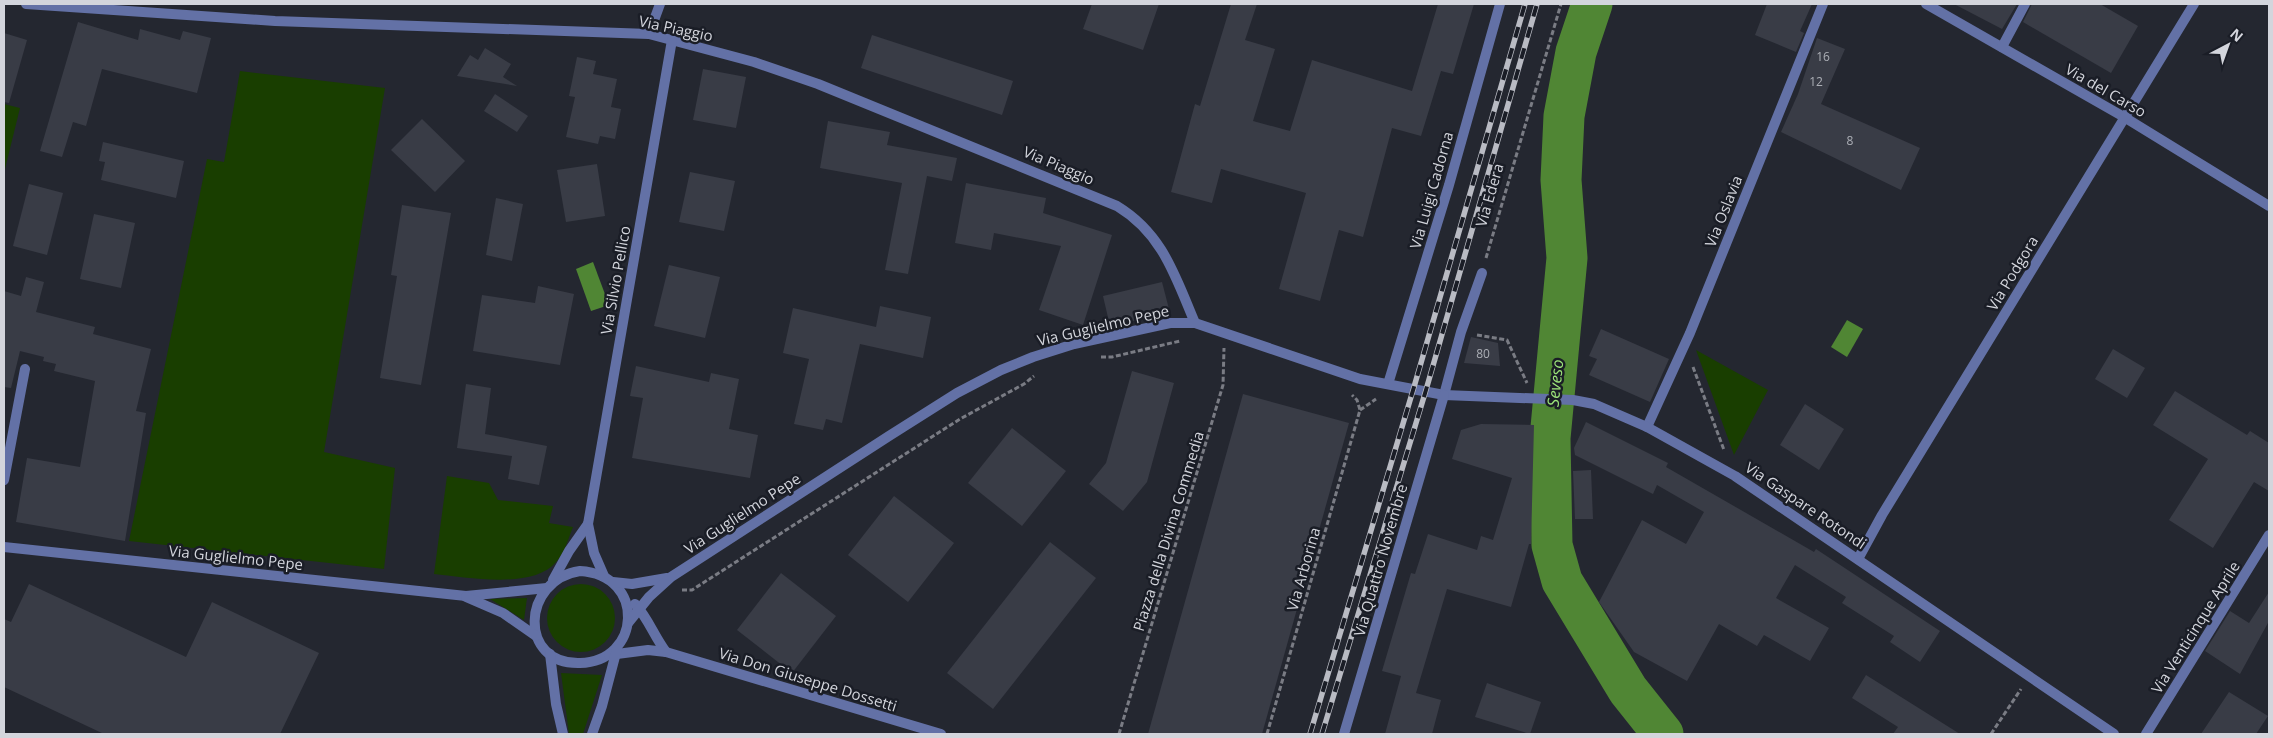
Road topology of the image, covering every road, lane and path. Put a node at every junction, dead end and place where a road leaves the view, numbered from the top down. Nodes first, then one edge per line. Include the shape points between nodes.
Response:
1 (26, 4) edge
2 (660, 4) edge
3 (1500, 4) edge
4 (1561, 4) edge
5 (1823, 4) edge
6 (1926, 4) edge
7 (2025, 4) edge
8 (2194, 4) edge
9 (648, 34) junction
10 (672, 40) junction
11 (2002, 46) junction
12 (2124, 117) junction
13 (2269, 206) edge
14 (1482, 273) joint
15 (1196, 323) junction
16 (1462, 332) junction
17 (1228, 333) junction
18 (1182, 341) dead end
19 (1215, 348) dead end
20 (1223, 351) junction
21 (1233, 354) dead end
22 (1092, 357) dead end
23 (1691, 362) dead end
24 (25, 369) dead end
25 (1037, 373) dead end
26 (1388, 384) junction
27 (1344, 392) dead end
28 (1444, 395) junction
29 (1533, 398) junction
30 (1647, 427) junction
31 (1736, 476) junction
32 (4, 480) edge
33 (588, 524) junction
34 (2269, 535) edge
35 (4, 547) edge
36 (1858, 559) junction
37 (604, 576) junction
38 (671, 577) junction
39 (613, 582) junction
40 (549, 585) junction
41 (622, 592) junction
42 (466, 596) junction
43 (642, 612) junction
44 (628, 624) junction
45 (536, 636) junction
46 (614, 651) junction
47 (632, 652) junction
48 (666, 652) junction
49 (550, 654) junction
50 (612, 670) junction
51 (2022, 687) dead end
52 (563, 734) edge
53 (592, 734) edge
54 (942, 734) edge
55 (1119, 734) edge
56 (1267, 734) edge
57 (1344, 734) edge
58 (1990, 734) edge
59 (2114, 734) edge
60 (2146, 734) edge

1 - 9 street, Via Piaggio via 275,22
2 - 9 street
3 - 26 street, Via Luigi Cadorna
4 - 14 path, Via Edera
5 - 30 street, Via Oslavia via 1690,333
6 - 11 street, Via del Carso
7 - 11 street
8 - 12 street, Via Podgora
9 - 10 street, Via Piaggio
10 - 15 street, Via Piaggio via 818,84 1117,206 1141,223 1159,244
10 - 33 street, Via Silvio Pellico
11 - 12 street, Via del Carso
12 - 13 street, Via del Carso
12 - 36 street, Via Podgora
14 - 16 street
15 - 17 street, Via Guglielmo Pepe
15 - 38 street, Via Guglielmo Pepe via 1170,323 1074,344 1001,370 889,436
16 - 28 street
16 - 29 path via 1507,340
17 - 20 path, Piazza della Divina Commedia
17 - 26 street, Via Guglielmo Pepe via 1351,376
18 - 22 path via 1112,357
19 - 20 path
20 - 21 path
20 - 55 path, Piazza della Divina Commedia via 1223,385
23 - 31 path
24 - 32 street
25 - 38 path via 692,590 677,590
26 - 28 street, Via Guglielmo Pepe
27 - 56 path, Via Arborina via 1353,395 1360,410
28 - 29 street, Via Gaspare Rotondi
28 - 57 street, Via Quattro Novembre
29 - 30 street, Via Gaspare Rotondi via 1594,404
30 - 31 street, Via Gaspare Rotondi
31 - 36 street, Via Gaspare Rotondi
33 - 37 street, Via Silvio Pellico via 594,553
33 - 40 street, Via Silvio Pellico
34 - 60 street, Via Venticinque Aprile
35 - 42 street, Via Guglielmo Pepe
36 - 59 street, Via Gaspare Rotondi
37 - 39 street
37 - 40 street via 580,571 569,573
38 - 39 street, Via Guglielmo Pepe via 632,584
38 - 43 street, Via Guglielmo Pepe via 649,597
39 - 41 street
40 - 42 street, Via Guglielmo Pepe
40 - 45 street via 537,607 534,621
41 - 43 street
41 - 44 street via 629,611
42 - 45 street, Via Guglielmo Pepe via 503,613
43 - 44 street
43 - 48 street via 654,637
44 - 46 street
45 - 49 street
46 - 47 street, Via Don Giuseppe Dossetti
46 - 49 street via 595,662 579,664
46 - 50 street
47 - 48 street, Via Don Giuseppe Dossetti
47 - 50 street
48 - 54 street, Via Don Giuseppe Dossetti
49 - 52 street
50 - 53 street
51 - 58 path

